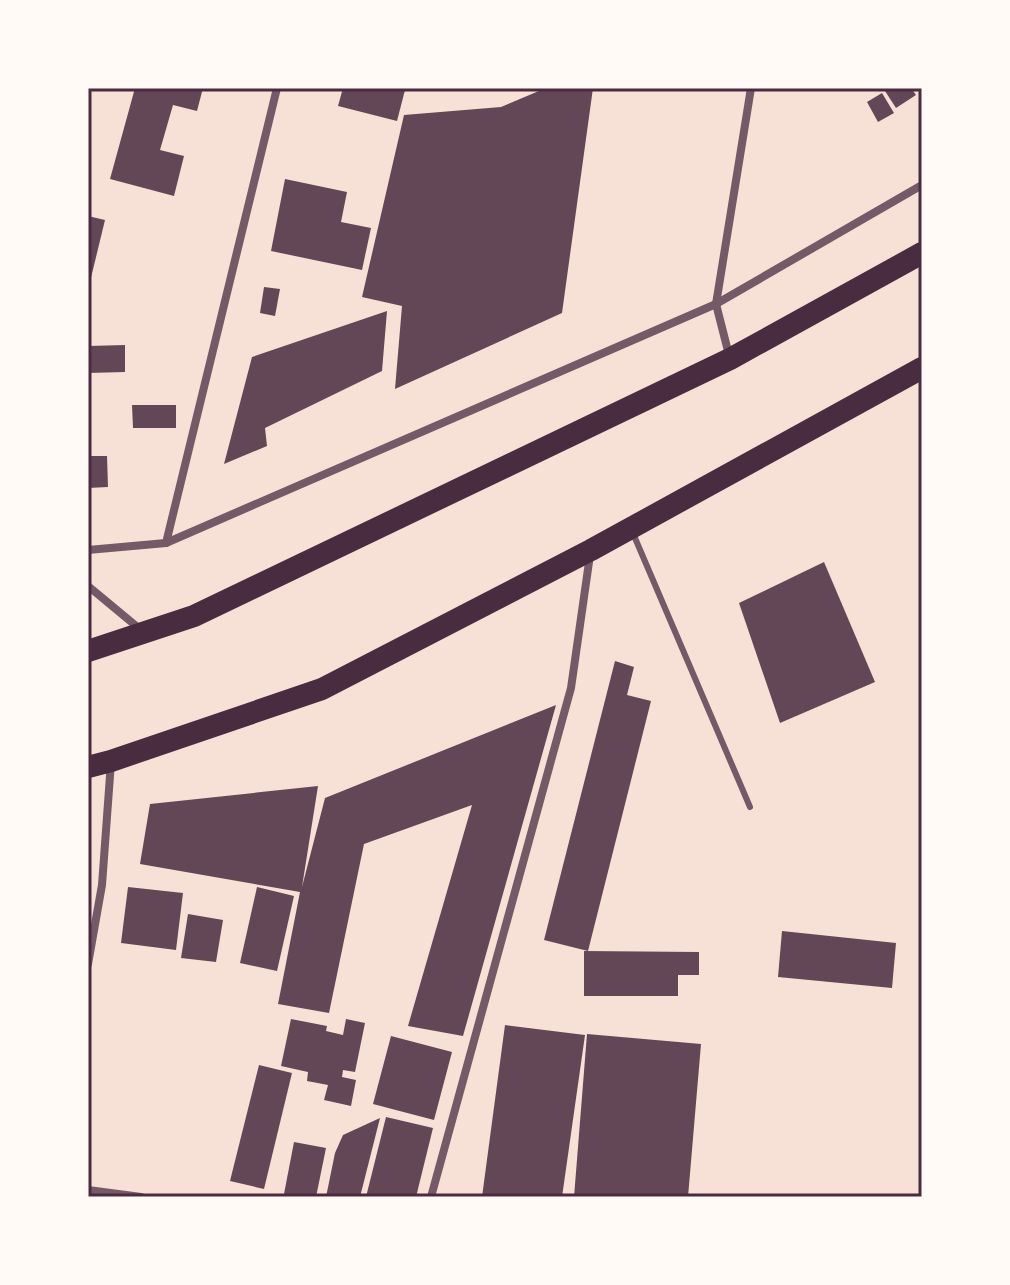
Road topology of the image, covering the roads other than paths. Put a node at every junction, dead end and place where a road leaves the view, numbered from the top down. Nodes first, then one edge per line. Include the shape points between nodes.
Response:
1 (277, 88) edge
2 (751, 88) edge
3 (922, 185) edge
4 (922, 253) edge
5 (716, 304) junction
6 (730, 359) junction
7 (922, 368) edge
8 (630, 528) junction
9 (166, 543) junction
10 (88, 550) edge
11 (591, 550) junction
12 (88, 586) edge
13 (145, 633) junction
14 (88, 651) edge
15 (111, 761) junction
16 (88, 767) edge
17 (750, 807) dead end
18 (88, 964) edge
19 (88, 1190) edge
20 (141, 1197) edge
21 (431, 1197) edge

1 - 9 street
2 - 5 street
3 - 5 street
4 - 6 highway
5 - 6 street
5 - 9 street
6 - 13 highway via 194,616
7 - 8 highway
8 - 11 highway
8 - 17 lane
9 - 10 street
11 - 15 highway via 322,689
11 - 21 street via 571,688
12 - 13 street
13 - 14 highway
15 - 16 highway
15 - 18 street via 102,885
19 - 20 street

